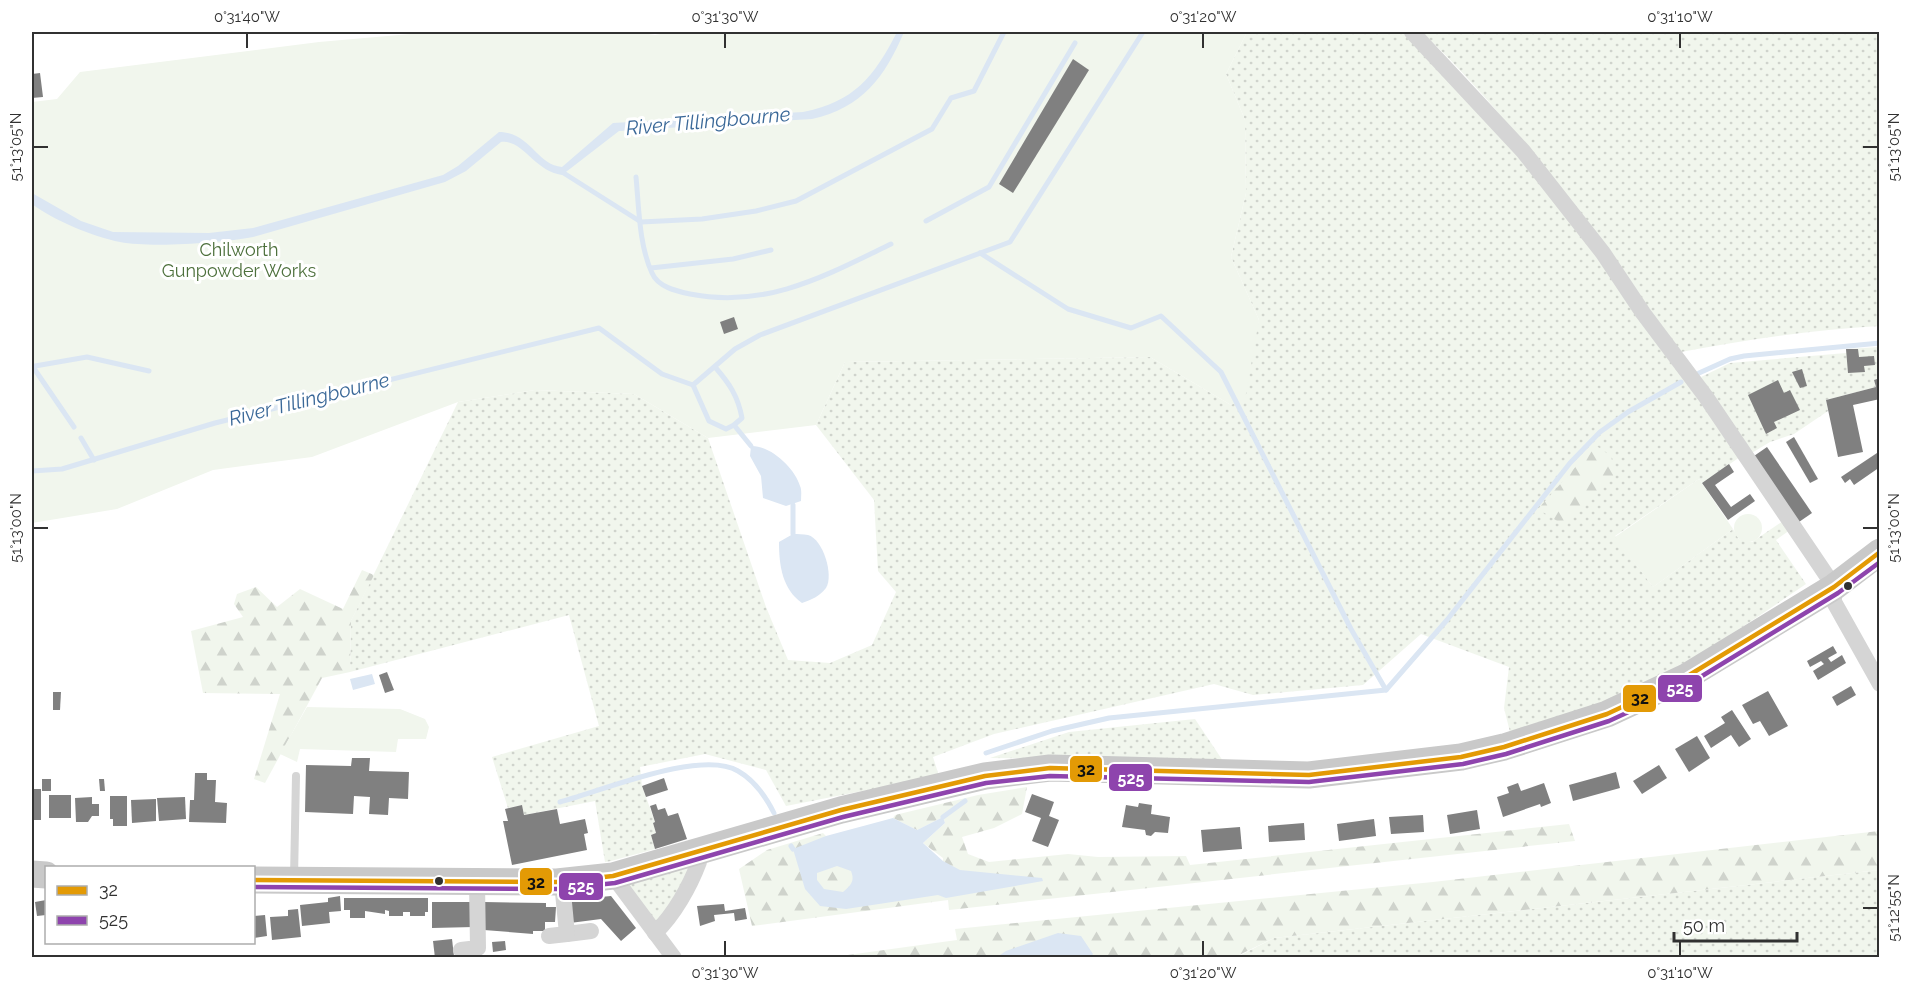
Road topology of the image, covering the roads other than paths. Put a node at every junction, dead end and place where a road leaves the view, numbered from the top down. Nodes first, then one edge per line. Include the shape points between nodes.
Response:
1 (1412, 32) edge
2 (1880, 552) edge
3 (1834, 592) junction
4 (1880, 684) edge
5 (296, 776) dead end
6 (695, 852) junction
7 (613, 876) junction
8 (294, 881) junction
9 (477, 882) junction
10 (562, 882) junction
11 (259, 886) edge
12 (338, 893) dead end
13 (591, 931) dead end
14 (655, 933) junction
15 (567, 934) junction
16 (549, 936) dead end
17 (461, 950) dead end
18 (674, 957) edge

1 - 3 street via 1524,151 1603,252 1706,397
2 - 3 main road
3 - 4 street via 1834,602
3 - 6 main road via 1640,700 1574,727 1504,747 1452,758 1299,776 1050,768 1020,771 841,810
5 - 8 lane
6 - 7 main road
6 - 14 street via 699,862 696,871 670,916
7 - 10 main road
7 - 14 street
8 - 9 main road
8 - 11 main road
9 - 10 main road
9 - 17 street via 483,947
10 - 15 street
11 - 12 street
13 - 15 street
14 - 18 street
15 - 16 street

